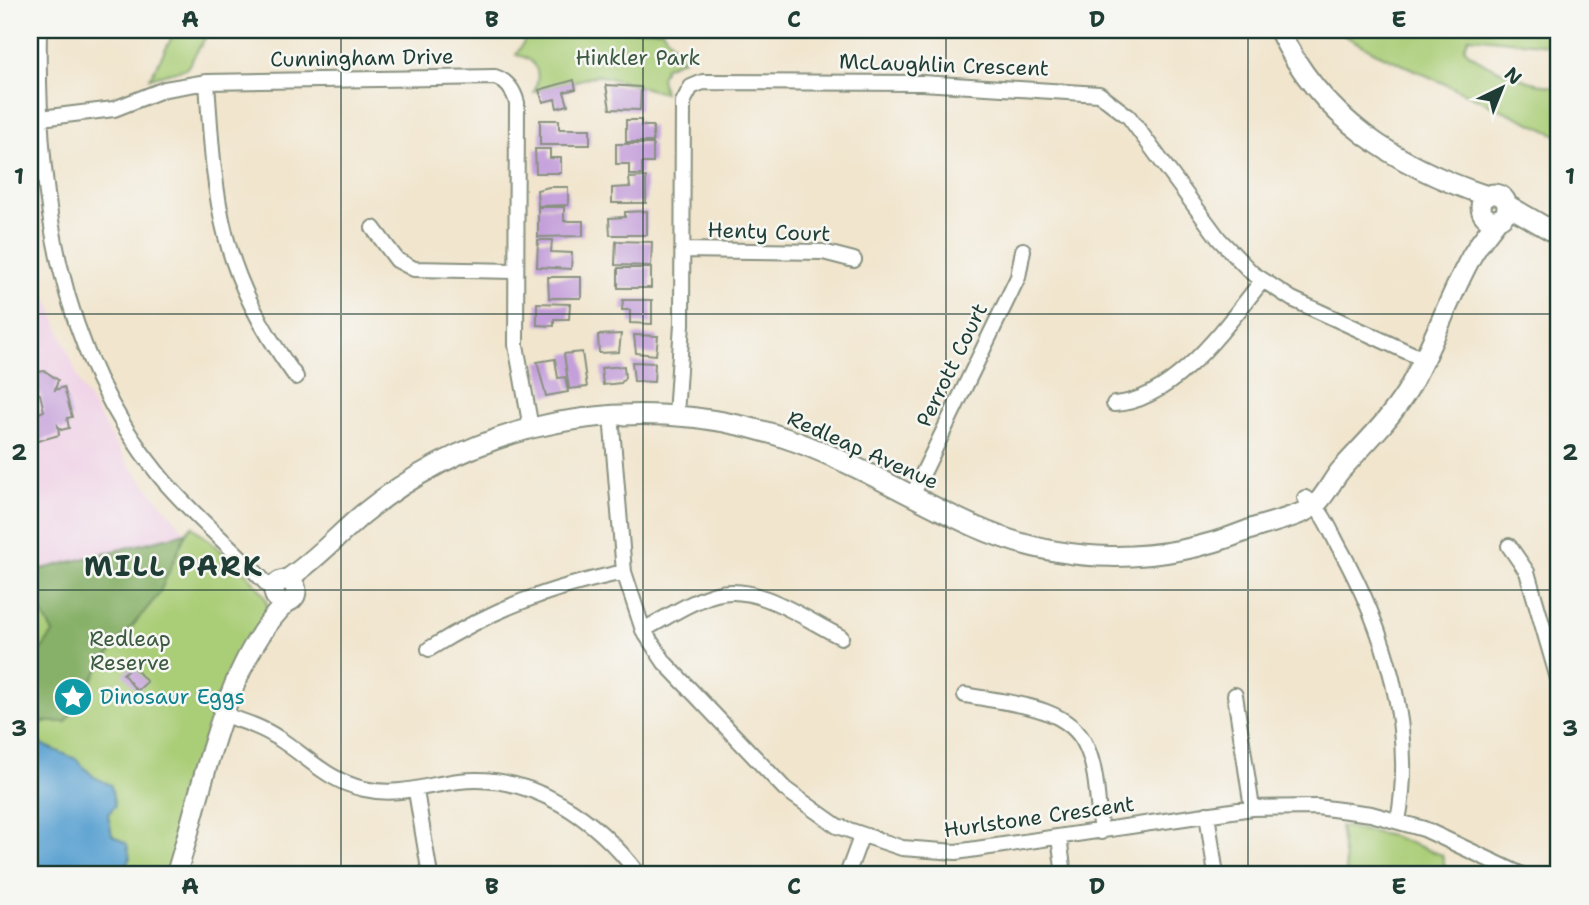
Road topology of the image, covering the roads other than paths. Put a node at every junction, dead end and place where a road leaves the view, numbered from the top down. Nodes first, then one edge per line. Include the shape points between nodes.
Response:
1 (39, 30) edge
2 (1279, 30) edge
3 (207, 82) junction
4 (41, 118) junction
5 (1493, 209) junction
6 (373, 228) dead end
7 (1551, 231) edge
8 (682, 250) junction
9 (1023, 250) dead end
10 (854, 260) dead end
11 (515, 271) junction
12 (1262, 281) junction
13 (1423, 359) junction
14 (296, 377) dead end
15 (1114, 404) dead end
16 (611, 415) junction
17 (676, 415) junction
18 (531, 428) junction
19 (912, 496) junction
20 (1310, 504) junction
21 (1509, 546) dead end
22 (624, 572) junction
23 (283, 589) junction
24 (643, 630) junction
25 (841, 637) dead end
26 (429, 649) dead end
27 (1559, 682) edge
28 (965, 695) dead end
29 (1236, 695) dead end
30 (224, 715) junction
31 (416, 791) junction
32 (1252, 808) junction
33 (1207, 814) junction
34 (1398, 821) junction
35 (1101, 832) junction
36 (862, 837) junction
37 (1059, 837) junction
38 (176, 875) edge
39 (430, 875) edge
40 (639, 875) edge
41 (846, 875) edge
42 (1065, 875) edge
43 (1216, 875) edge
44 (1522, 875) edge

1 - 4 street
2 - 5 street via 1311,84 1352,127 1388,153
3 - 4 street, Cunningham Drive via 165,89 114,109
3 - 11 street, Cunningham Drive via 495,77 504,81 517,103
3 - 14 street via 215,195 227,248 251,308
4 - 23 street via 46,193 58,264 71,313 96,372 159,475 212,533
5 - 7 street
5 - 13 street, Redleap Avenue
6 - 11 street via 397,260 414,269
8 - 10 street, Henty Court via 822,252
8 - 12 street, McLaughlin Crescent via 683,102 696,84 922,83 1089,91 1122,110 1225,246
8 - 17 street, McLaughlin Crescent
9 - 19 street, Perrott Court via 1018,278
11 - 18 street, Cunningham Drive via 516,345
12 - 13 street, McLaughlin Crescent
12 - 15 street via 1196,362 1142,397
13 - 20 street, Redleap Avenue via 1382,428 1340,471 1323,481
16 - 17 street, Redleap Avenue
16 - 18 street, Redleap Avenue
16 - 22 street, Hurlstone Crescent
17 - 19 street, Redleap Avenue via 740,425 798,442
18 - 23 street, Redleap Avenue via 485,443 424,472 364,513
19 - 20 street, Redleap Avenue via 1008,539 1094,556 1178,551 1257,526 1276,511
20 - 34 street via 1336,540 1369,606 1393,681 1403,776
21 - 27 street via 1527,572
22 - 24 street, Hurlstone Crescent
22 - 26 street via 553,588 506,605
23 - 30 street, Redleap Avenue
24 - 25 street via 704,598 737,592 758,596
24 - 36 street, Hurlstone Crescent via 665,663 785,789 818,815
28 - 35 street via 1055,715 1076,730 1091,761
29 - 32 street
30 - 31 street via 276,736 337,780 382,792
30 - 38 street, Redleap Avenue
31 - 39 street
31 - 40 street via 478,781 529,789 559,802 594,827
32 - 33 street, Hurlstone Crescent
32 - 34 street, Hurlstone Crescent via 1344,809
33 - 35 street, Hurlstone Crescent
33 - 43 street
34 - 44 street, Hurlstone Crescent
35 - 37 street, Hurlstone Crescent
36 - 37 street, Hurlstone Crescent via 940,852
36 - 41 street
37 - 42 street

